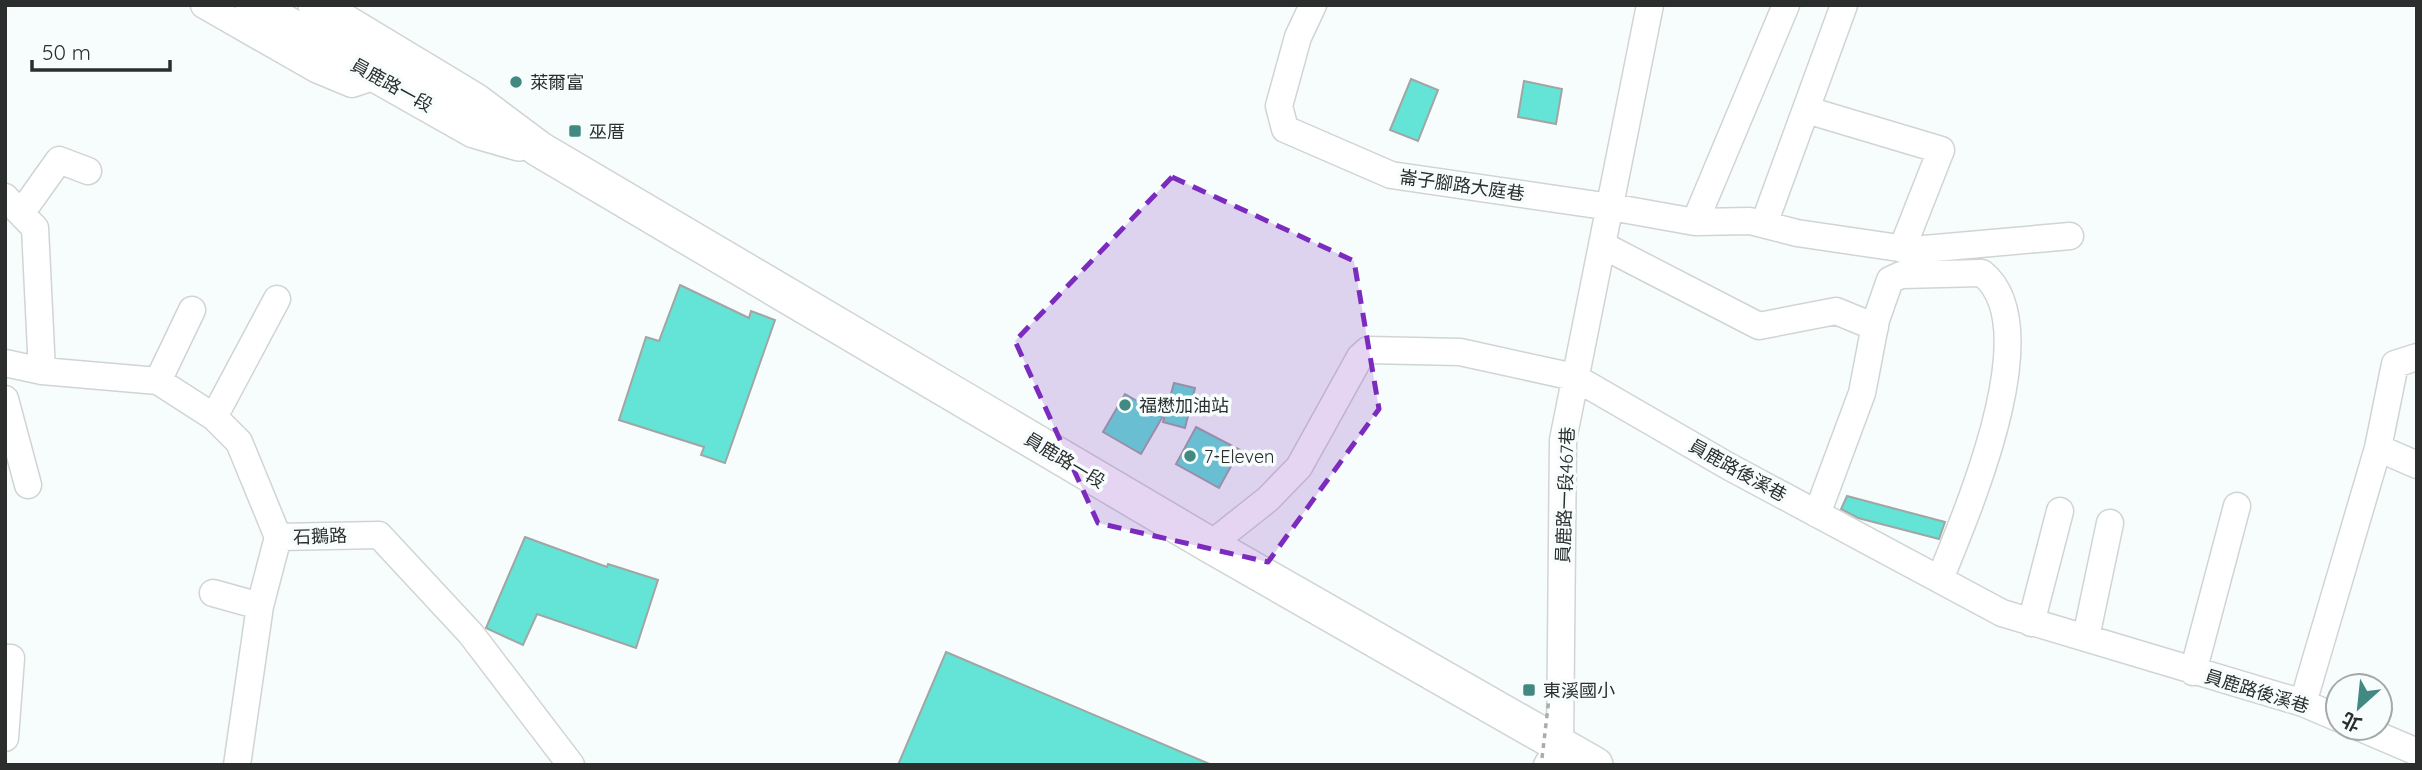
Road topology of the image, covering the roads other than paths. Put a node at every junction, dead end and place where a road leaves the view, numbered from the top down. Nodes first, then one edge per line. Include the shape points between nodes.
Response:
1 (204, 5) edge
2 (253, 5) edge
3 (316, 5) edge
4 (343, 5) edge
5 (1313, 5) edge
6 (1650, 5) edge
7 (1786, 5) edge
8 (1844, 5) edge
9 (384, 64) junction
10 (1807, 110) junction
11 (88, 171) dead end
12 (13, 204) edge
13 (1611, 206) junction
14 (1695, 222) junction
15 (1764, 224) junction
16 (2070, 236) dead end
17 (1602, 245) junction
18 (1902, 249) junction
19 (277, 299) dead end
20 (192, 310) dead end
21 (1875, 327) junction
22 (2417, 357) edge
23 (5, 363) edge
24 (42, 371) junction
25 (1574, 377) junction
26 (158, 382) junction
27 (5, 399) edge
28 (214, 417) junction
29 (2378, 448) junction
30 (2417, 465) edge
31 (28, 485) dead end
32 (2237, 506) dead end
33 (2060, 511) dead end
34 (1817, 514) junction
35 (2110, 523) dead end
36 (278, 537) junction
37 (1210, 545) junction
38 (1940, 579) junction
39 (213, 593) dead end
40 (260, 606) junction
41 (2031, 623) junction
42 (2086, 637) junction
43 (5, 659) edge
44 (2193, 672) junction
45 (2303, 703) junction
46 (2324, 712) edge
47 (5, 738) edge
48 (2394, 742) edge
49 (2417, 752) edge
50 (1550, 756) edge
51 (237, 765) edge
52 (571, 765) edge
53 (1595, 765) edge

1 - 9 street via 316,69 352,83
2 - 9 main road, 員鹿路一段
3 - 9 main road, 員鹿路一段
4 - 9 street via 356,14
5 - 13 street, 崙子腳路大庭巷 via 1298,37 1279,106 1285,129 1391,175
6 - 13 street
7 - 14 street
8 - 10 street
9 - 37 main road, 員鹿路一段 via 475,101 539,149
10 - 15 street
10 - 18 street via 1941,150
11 - 12 street via 59,160
12 - 24 street via 35,228
13 - 14 street, 崙子腳路大庭巷
13 - 17 street, 員鹿路一段467巷
14 - 15 street, 崙子腳路大庭巷
15 - 18 street, 崙子腳路大庭巷
16 - 18 street, 崙子腳路大庭巷
17 - 21 street via 1759,326 1836,311
17 - 25 street, 員鹿路一段467巷
19 - 28 street
20 - 26 street
21 - 34 street via 1861,393
21 - 38 street via 1890,280 1901,275 1982,273 1994,283 2004,304 2007,363 1997,419
22 - 29 street via 2395,364
23 - 24 street, 石鵝路
24 - 26 street, 石鵝路
25 - 34 street, 員鹿路後溪巷
25 - 37 street, 員鹿路後溪巷 via 1460,352 1368,350 1360,356 1299,467 1268,499
25 - 50 street, 員鹿路一段467巷 via 1563,440
26 - 28 street, 石鵝路
27 - 31 street
28 - 36 street, 石鵝路 via 239,442
29 - 30 street
29 - 45 street
32 - 44 street
33 - 41 street
34 - 38 street, 員鹿路後溪巷
35 - 42 street
36 - 40 street
36 - 52 street, 石鵝路 via 379,535 471,634
37 - 50 main road, 員鹿路一段
38 - 41 street, 員鹿路後溪巷
39 - 40 street
40 - 51 street
41 - 42 street, 員鹿路後溪巷
42 - 44 street, 員鹿路後溪巷
43 - 47 street via 11,658
44 - 45 street, 員鹿路後溪巷
45 - 46 street, 員鹿路後溪巷
48 - 49 street
50 - 53 main road, 員鹿路一段

